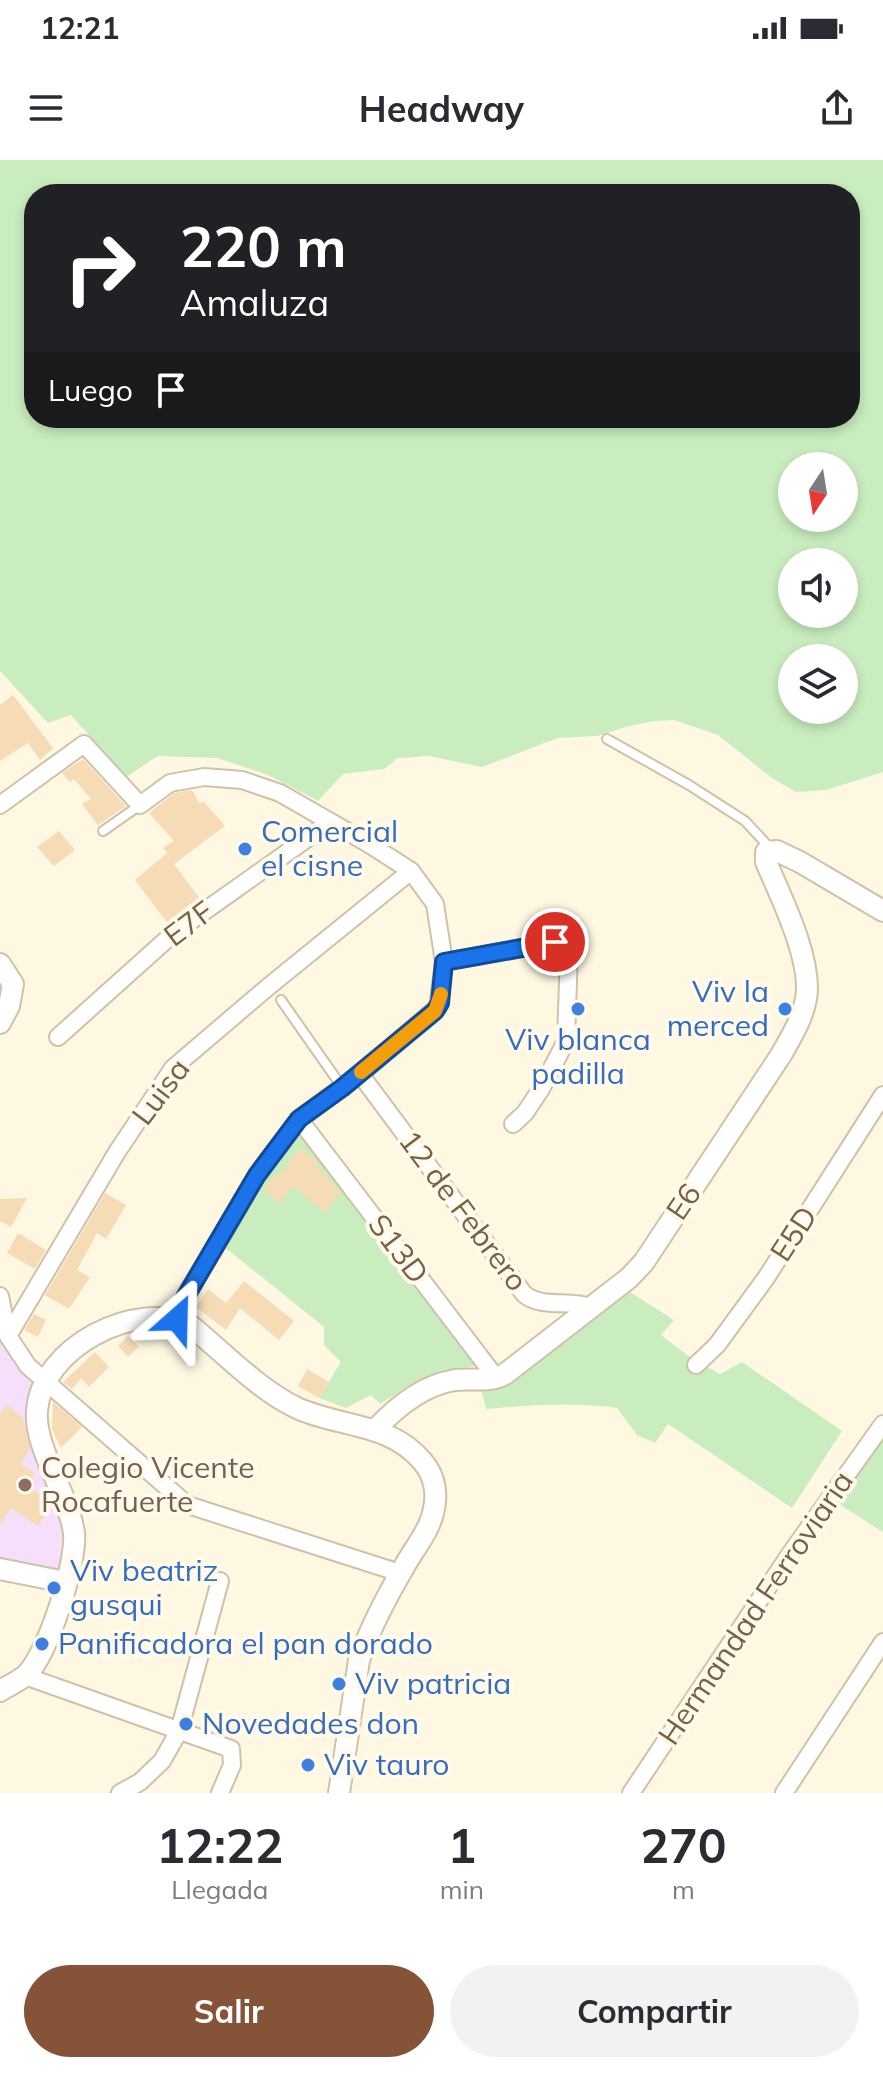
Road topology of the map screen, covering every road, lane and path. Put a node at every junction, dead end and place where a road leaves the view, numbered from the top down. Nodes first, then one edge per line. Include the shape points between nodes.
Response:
1 (607, 739) dead end
2 (0, 805) edge
3 (140, 805) junction
4 (329, 823) junction
5 (103, 831) dead end
6 (771, 849) junction
7 (411, 871) junction
8 (883, 911) edge
9 (444, 962) junction
10 (0, 964) edge
11 (281, 1000) dead end
12 (0, 1023) edge
13 (58, 1037) dead end
14 (360, 1074) junction
15 (342, 1088) junction
16 (883, 1095) edge
17 (299, 1119) junction
18 (513, 1124) dead end
19 (0, 1296) edge
20 (590, 1307) junction
21 (177, 1319) junction
22 (8, 1336) junction
23 (696, 1365) dead end
24 (497, 1379) junction
25 (44, 1381) junction
26 (883, 1424) edge
27 (375, 1430) junction
28 (0, 1569) edge
29 (400, 1573) junction
30 (220, 1581) dead end
31 (65, 1582) junction
32 (883, 1642) edge
33 (25, 1676) junction
34 (0, 1691) edge
35 (179, 1731) junction
36 (120, 1793) edge
37 (220, 1793) edge
38 (339, 1793) edge
39 (631, 1793) edge
40 (784, 1793) edge

1 - 6 lane via 745,821
2 - 3 street via 84,744
3 - 4 street via 170,783 204,777 242,780 280,793
3 - 5 lane
4 - 7 street
4 - 13 street, E7F via 175,932
6 - 8 street
6 - 20 street, E6 via 766,862 805,971 801,1019 644,1262
7 - 9 street via 435,904
7 - 22 street, Luisa via 173,1068
9 - 14 street via 438,1007
9 - 18 street via 555,942 569,952 566,1041 541,1089
10 - 12 street via 13,984
11 - 15 lane
14 - 15 street
14 - 20 street, 12 de Febrero via 524,1294 538,1302
15 - 17 street
16 - 23 street, E5D via 766,1278
17 - 21 street via 257,1175
17 - 24 street, S13D
19 - 22 street
20 - 24 street, E6
21 - 25 street via 157,1316 122,1322 98,1333 73,1348
21 - 27 street via 297,1408
22 - 25 street
24 - 27 street via 454,1380 423,1391
25 - 29 street via 191,1506
25 - 31 street via 36,1414 74,1532
26 - 39 street, Hermandad Ferroviaria
27 - 29 street via 410,1446 432,1472 432,1518
28 - 31 street
29 - 38 street via 359,1660
30 - 35 street
31 - 33 street via 46,1646
32 - 40 street
33 - 34 street
33 - 35 street
35 - 36 street via 162,1761
35 - 37 street via 231,1749 232,1765

